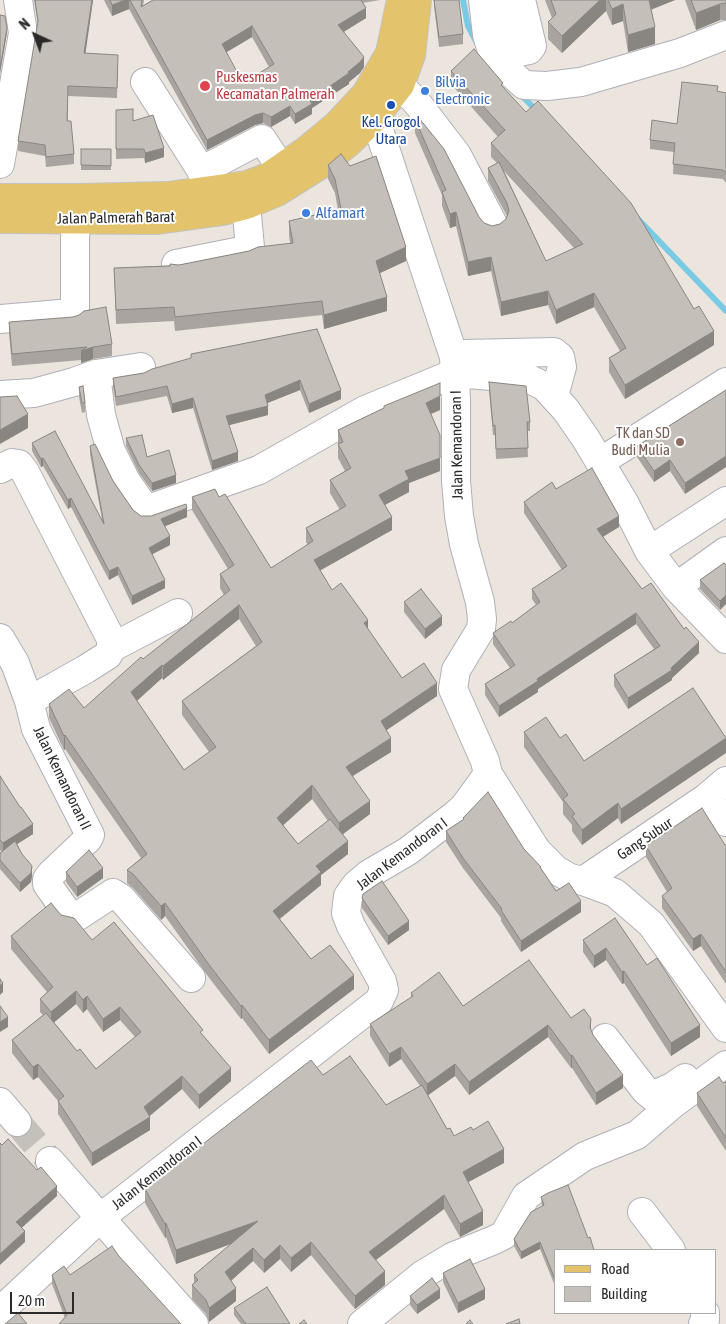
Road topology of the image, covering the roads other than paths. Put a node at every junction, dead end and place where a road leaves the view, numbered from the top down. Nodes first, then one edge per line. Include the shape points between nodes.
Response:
1 (18, 0) edge
2 (401, 0) edge
3 (417, 0) edge
4 (483, 0) edge
5 (726, 35) edge
6 (145, 82) dead end
7 (400, 85) junction
8 (371, 106) junction
9 (0, 164) edge
10 (281, 168) junction
11 (225, 193) junction
12 (0, 198) edge
13 (76, 210) junction
14 (0, 219) edge
15 (493, 224) edge
16 (176, 264) edge
17 (0, 319) edge
18 (454, 365) junction
19 (141, 367) dead end
20 (96, 374) junction
21 (726, 382) edge
22 (0, 395) edge
23 (600, 462) junction
24 (0, 469) edge
25 (726, 502) edge
26 (649, 551) junction
27 (726, 551) edge
28 (676, 587) junction
29 (178, 613) dead end
30 (0, 638) edge
31 (726, 639) edge
32 (111, 648) junction
33 (8, 668) edge
34 (29, 702) junction
35 (488, 774) junction
36 (716, 790) edge
37 (726, 822) edge
38 (583, 881) junction
39 (192, 978) dead end
40 (726, 1028) edge
41 (605, 1038) dead end
42 (726, 1048) edge
43 (726, 1065) edge
44 (50, 1161) tunnel mouth
45 (94, 1211) junction
46 (642, 1212) dead end
47 (670, 1249) edge
48 (0, 1288) edge
49 (0, 1311) edge
50 (194, 1324) edge
51 (362, 1324) edge

1 - 9 street via 22,33
2 - 8 main road, Jalan Palmerah Barat via 390,53
3 - 7 main road, Jalan Palmerah Barat via 411,55
4 - 5 street via 492,51 502,66 524,84 547,86 581,82 680,53
6 - 11 street
7 - 8 main road, Jalan Palmerah Barat
7 - 15 street via 457,154
8 - 10 main road, Jalan Palmerah Barat via 337,125
8 - 11 main road, Jalan Palmerah Barat via 348,143 277,192
8 - 18 street, Jalan Kemandoran I
10 - 11 main road, Jalan Palmerah Barat via 268,177
10 - 11 street via 262,139
11 - 13 main road, Jalan Palmerah Barat via 168,196
11 - 16 street via 250,247
12 - 13 main road, Jalan Palmerah Barat
13 - 14 main road, Jalan Palmerah Barat
13 - 17 street via 75,309 72,313
18 - 20 street via 365,410 259,470 146,510 111,451
18 - 23 street, Jalan Kemandoran I via 529,379 544,386
18 - 35 street, Jalan Kemandoran I via 459,516 477,585 482,619 481,629 456,670 453,689
19 - 20 street
20 - 22 street via 34,393
21 - 23 street
23 - 26 street, Jalan Kemandoran I
24 - 32 street via 12,463 19,464 25,472 111,640
25 - 26 street
26 - 28 street, Jalan Kemandoran I
27 - 28 street
28 - 31 street, Jalan Kemandoran I
29 - 32 street
30 - 33 street, Jalan Kemandoran II
32 - 34 street via 108,655
33 - 34 street, Jalan Kemandoran II
34 - 39 street, Jalan Kemandoran II via 36,729 90,835 46,879 47,884 69,915 78,916 113,893 121,898
35 - 38 street via 537,851 556,870
35 - 45 street, Jalan Kemandoran I via 455,815 408,852 369,874 348,896 346,913 350,926 382,980 384,990 379,1001
36 - 37 street, Gang Subur
36 - 38 street, Gang Subur
38 - 40 street via 614,893 652,924
41 - 42 street via 652,1096 672,1087
43 - 51 street via 637,1135 585,1156 526,1196 504,1234 452,1257 422,1275
44 - 45 street
45 - 48 street
45 - 49 street
45 - 50 street
46 - 47 street

